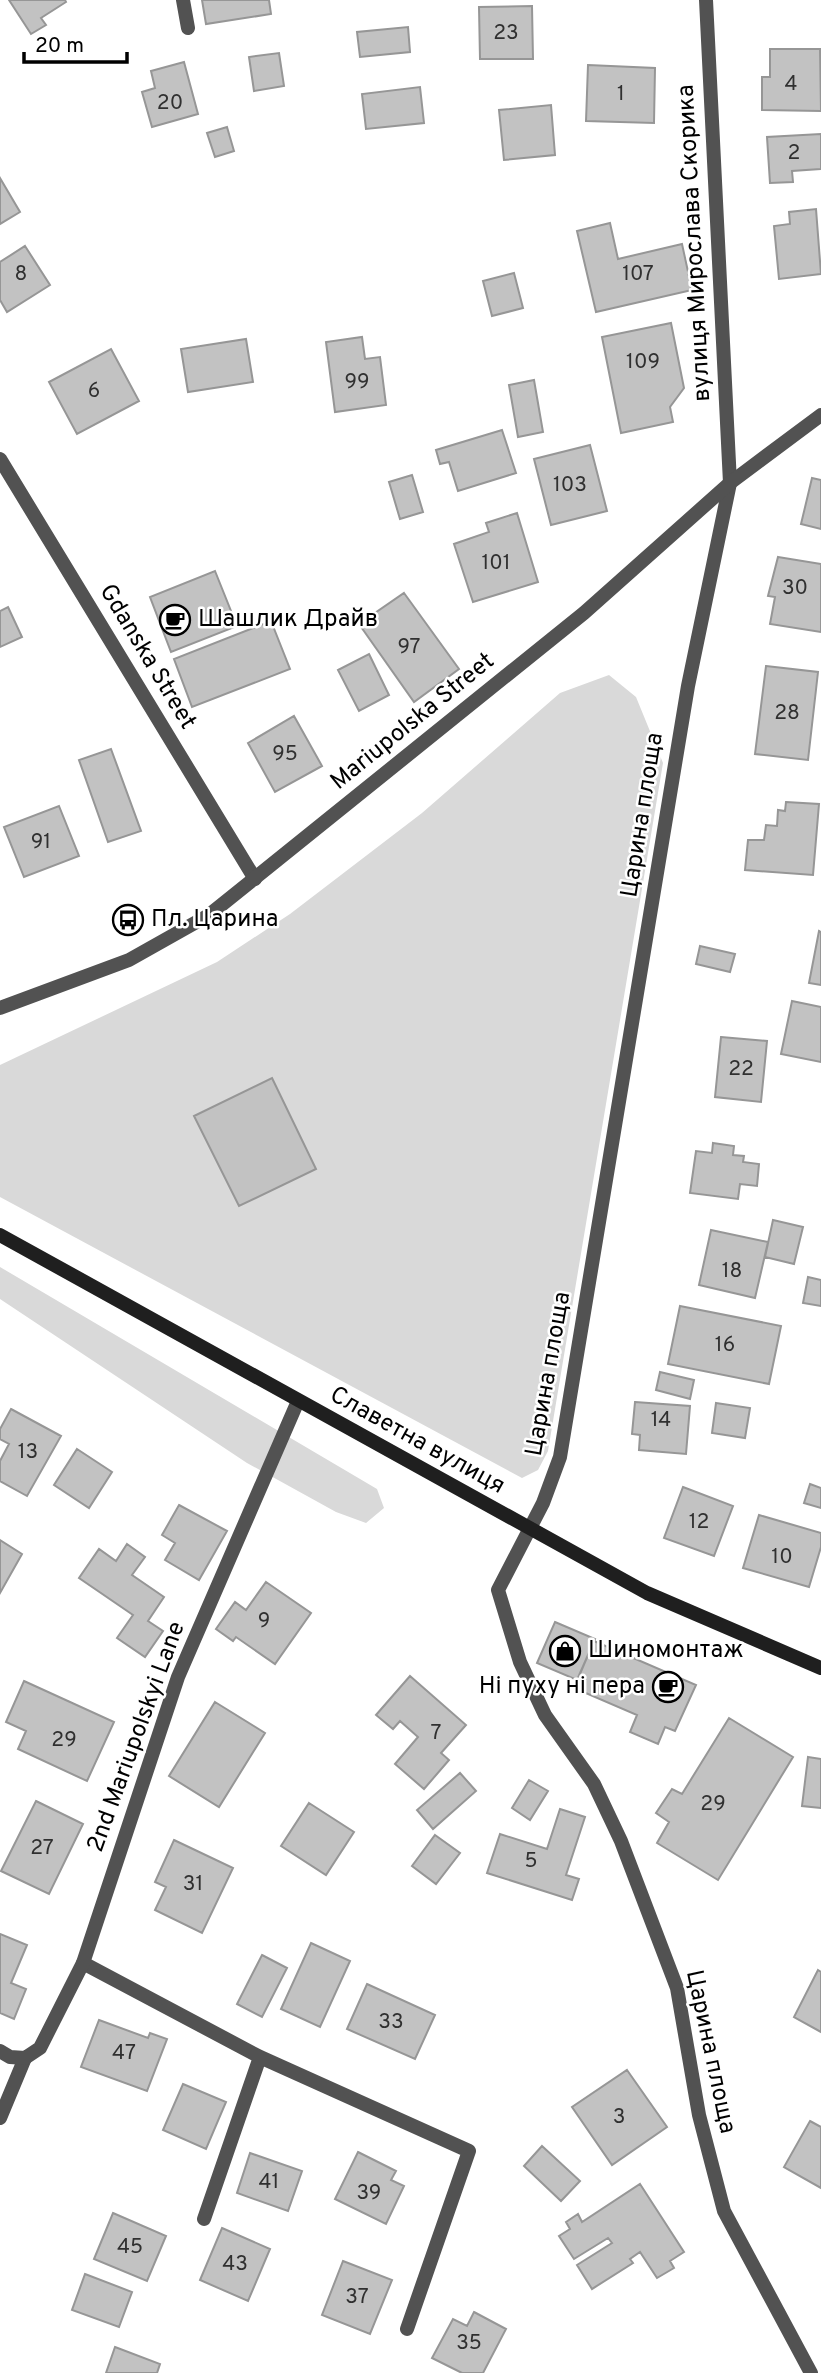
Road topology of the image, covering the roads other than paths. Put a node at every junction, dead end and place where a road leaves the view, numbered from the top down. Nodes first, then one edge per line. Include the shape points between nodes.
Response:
1 (183, 0) edge
2 (706, 0) edge
3 (188, 28) dead end
4 (821, 415) edge
5 (0, 458) edge
6 (730, 483) junction
7 (255, 879) junction
8 (0, 1007) edge
9 (0, 1235) edge
10 (298, 1401) junction
11 (529, 1528) junction
12 (821, 1668) edge
13 (83, 1963) junction
14 (0, 2050) edge
15 (260, 2057) junction
16 (26, 2058) junction
17 (0, 2118) edge
18 (204, 2219) dead end
19 (407, 2329) dead end
20 (811, 2373) edge

1 - 3 street
2 - 6 street, вулиця Мирослава Скорика
4 - 6 street, Mariupolska Street
5 - 7 street, Gdanska Street
6 - 7 street, Mariupolska Street via 584,613
6 - 11 street, Царина площа via 688,686 560,1457
7 - 8 street, Mariupolska Street via 209,915 129,960
9 - 10 main road, Славетна вулиця
10 - 11 main road, Славетна вулиця
10 - 13 street, 2nd Mariupolskyi Lane via 178,1677
11 - 12 main road, Славетна вулиця via 647,1592
11 - 20 street, Царина площа via 498,1590 520,1662 545,1715 594,1784 621,1841 677,1988 699,2115 724,2211
13 - 15 street
13 - 16 street, 2nd Mariupolskyi Lane via 40,2048
14 - 16 street via 10,2057
15 - 18 street
15 - 19 street via 469,2151
16 - 17 street, 2nd Mariupolskyi Lane

